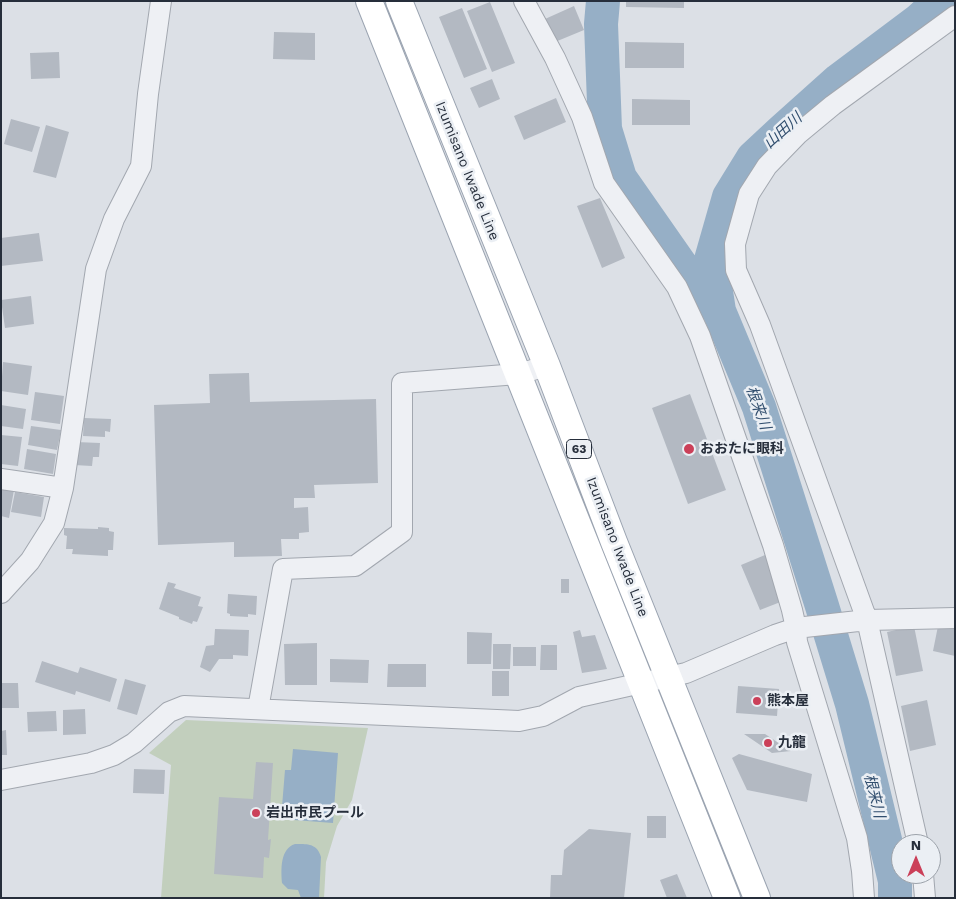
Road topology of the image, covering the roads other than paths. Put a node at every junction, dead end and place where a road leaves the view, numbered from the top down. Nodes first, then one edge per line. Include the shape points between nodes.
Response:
1 (161, 1) edge
2 (369, 1) edge
3 (399, 1) edge
4 (524, 1) edge
5 (955, 16) edge
6 (547, 366) junction
7 (518, 374) junction
8 (1, 479) edge
9 (63, 488) junction
10 (1, 593) edge
11 (955, 618) edge
12 (860, 621) junction
13 (796, 628) junction
14 (668, 678) junction
15 (642, 683) junction
16 (258, 709) junction
17 (1, 780) edge
18 (915, 834) edge
19 (923, 884) edge
20 (727, 898) edge
21 (757, 898) edge
22 (864, 898) edge
23 (925, 898) edge

1 - 9 street via 141,166 114,219 96,269
2 - 7 main road, Izumisano Iwade Line / 63
3 - 6 main road, Izumisano Iwade Line / 63
4 - 13 street via 582,117 604,183 677,287 700,336 773,544
5 - 12 street via 833,105 767,166 749,194 735,244 736,270 760,326
6 - 7 street
6 - 14 main road, Izumisano Iwade Line / 63
7 - 15 main road, Izumisano Iwade Line / 63
7 - 16 street via 402,383 402,532 354,566 283,569
8 - 9 street
9 - 10 street via 54,523 30,562
11 - 12 street
12 - 13 street
12 - 18 street
13 - 14 street
13 - 22 street via 797,642 856,838
14 - 15 street
14 - 21 main road, Izumisano Iwade Line / 63
15 - 16 street via 579,697 543,716 519,720
15 - 20 main road, Izumisano Iwade Line / 63
16 - 17 street via 184,706 169,712 134,743 114,755 91,763
19 - 23 street

